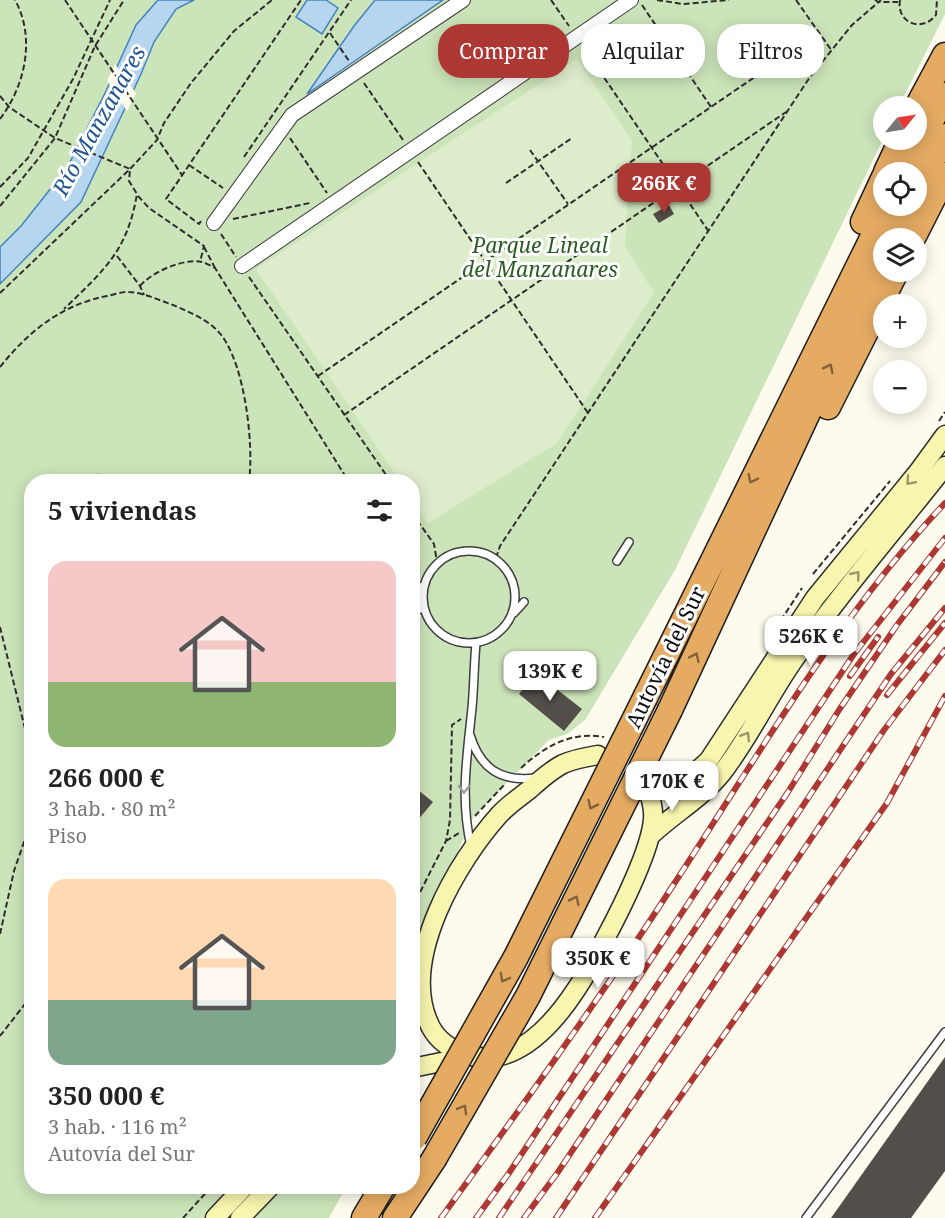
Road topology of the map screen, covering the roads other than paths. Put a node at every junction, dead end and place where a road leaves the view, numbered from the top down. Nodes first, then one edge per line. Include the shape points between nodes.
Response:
1 (463, 0) edge
2 (632, 0) edge
3 (945, 55) edge
4 (945, 94) edge
5 (923, 96) edge
6 (945, 136) edge
7 (909, 162) edge
8 (927, 170) edge
9 (945, 175) edge
10 (873, 201) edge
11 (883, 216) edge
12 (209, 219) road end
13 (918, 228) edge
14 (242, 266) road end
15 (873, 279) edge
16 (891, 282) edge
17 (778, 426) junction
18 (945, 435) edge
19 (945, 466) edge
20 (629, 542) dead end
21 (616, 561) dead end
22 (735, 574) junction
23 (420, 587) edge
24 (424, 587) junction
25 (524, 602) dead end
26 (424, 608) junction
27 (420, 609) edge
28 (512, 615) junction
29 (476, 643) junction
30 (469, 730) junction
31 (598, 755) dead end
32 (544, 777) junction
33 (648, 837) junction
34 (472, 852) junction
35 (420, 972) edge
36 (420, 994) edge
37 (945, 1032) edge
38 (472, 1056) junction
39 (420, 1066) edge
40 (420, 1127) edge
41 (420, 1180) edge
42 (238, 1194) edge
43 (263, 1194) edge
44 (378, 1194) edge
45 (411, 1194) edge
46 (215, 1218) edge
47 (240, 1218) edge
48 (363, 1218) edge
49 (395, 1218) edge
50 (806, 1218) edge

1 - 12 street via 354,68 292,115
2 - 14 street
3 - 5 highway
4 - 7 highway
6 - 8 highway
9 - 13 highway
10 - 17 highway via 803,356
11 - 17 highway
22 -> 15 highway
16 - 22 highway via 830,403
17 -> 40 highway, Autovía del Sur, bridge via 516,957
18 -> 33 main road via 815,598 709,760 692,777 675,785 647,788 654,811
33 -> 19 main road via 722,773 791,663
20 - 21 lane
41 -> 22 highway, Autovía del Sur, bridge via 528,996
23 - 24 lane
24 - 26 lane
24 - 28 lane via 437,562 450,554 482,552 496,558 511,576 516,601
25 - 28 lane
26 - 27 lane
26 - 29 lane via 433,626 445,637 460,643
28 - 29 lane via 491,638
29 - 30 lane
30 - 32 lane via 475,753 488,768 520,780
30 -> 34 lane via 464,814
31 - 32 main road via 562,764
32 - 34 main road via 500,815
33 - 38 main road via 613,925 567,1004 539,1035 520,1048 498,1056
34 - 35 main road via 433,921
36 - 38 main road via 428,1022 440,1040
37 - 50 lane
38 - 39 main road
42 - 46 main road
43 - 47 main road
44 - 48 highway
49 -> 45 highway, Autovía del Sur, bridge

